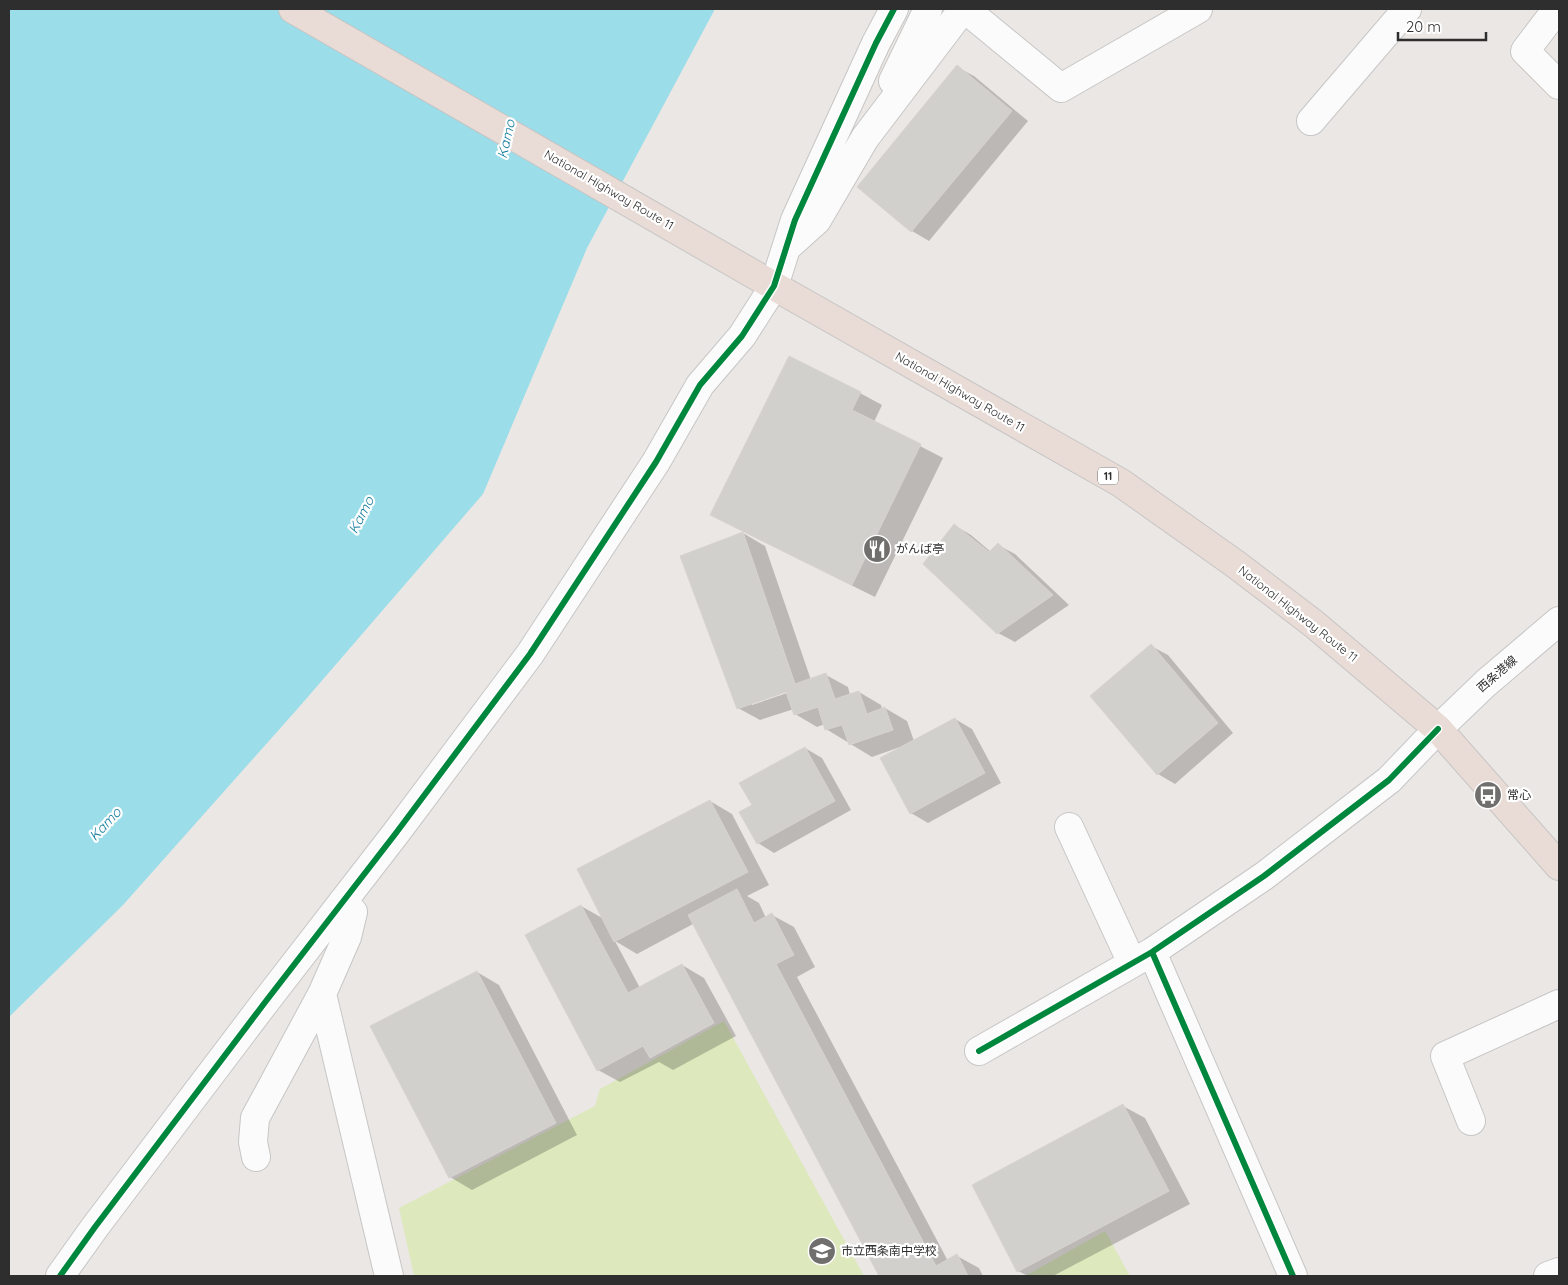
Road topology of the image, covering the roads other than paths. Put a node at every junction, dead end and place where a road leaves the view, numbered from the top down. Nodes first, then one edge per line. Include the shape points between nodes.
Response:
1 (294, 9) edge
2 (894, 9) edge
3 (928, 9) edge
4 (964, 9) edge
5 (1198, 9) edge
6 (1407, 9) edge
7 (1557, 9) edge
8 (1559, 85) edge
9 (1311, 121) dead end
10 (865, 138) junction
11 (786, 249) junction
12 (774, 286) junction
13 (1559, 621) edge
14 (1438, 730) junction
15 (1069, 827) dead end
16 (1559, 866) edge
17 (343, 901) junction
18 (1142, 958) junction
19 (322, 994) junction
20 (1559, 1004) edge
21 (979, 1051) dead end
22 (1471, 1121) dead end
23 (256, 1157) dead end
24 (80, 1248) junction
25 (1559, 1272) edge
26 (60, 1276) edge
27 (72, 1276) edge
28 (389, 1276) edge
29 (1293, 1276) edge
30 (1548, 1276) edge

1 - 12 highway, National Highway Route 11 / 11
2 - 11 street via 799,211
3 - 10 street
4 - 5 street via 1061,88
4 - 10 street
6 - 9 street
7 - 8 street via 1525,51
10 - 11 street via 817,220
11 - 12 street
12 - 14 highway, National Highway Route 11 / 11 via 1121,483 1314,624
12 - 17 street via 742,336 700,385 656,462 530,654
13 - 14 street, 西条港線 via 1486,683
14 - 16 highway, National Highway Route 11 / 11
14 - 18 street, 西条港線 via 1389,780 1264,876
15 - 18 street
17 - 19 street via 353,912 347,937
17 - 24 street
18 - 21 street, 西条港線
18 - 29 street
19 - 23 street via 255,1118 253,1142
19 - 28 street
20 - 22 street via 1445,1056
24 - 26 street
24 - 27 street
25 - 30 street

